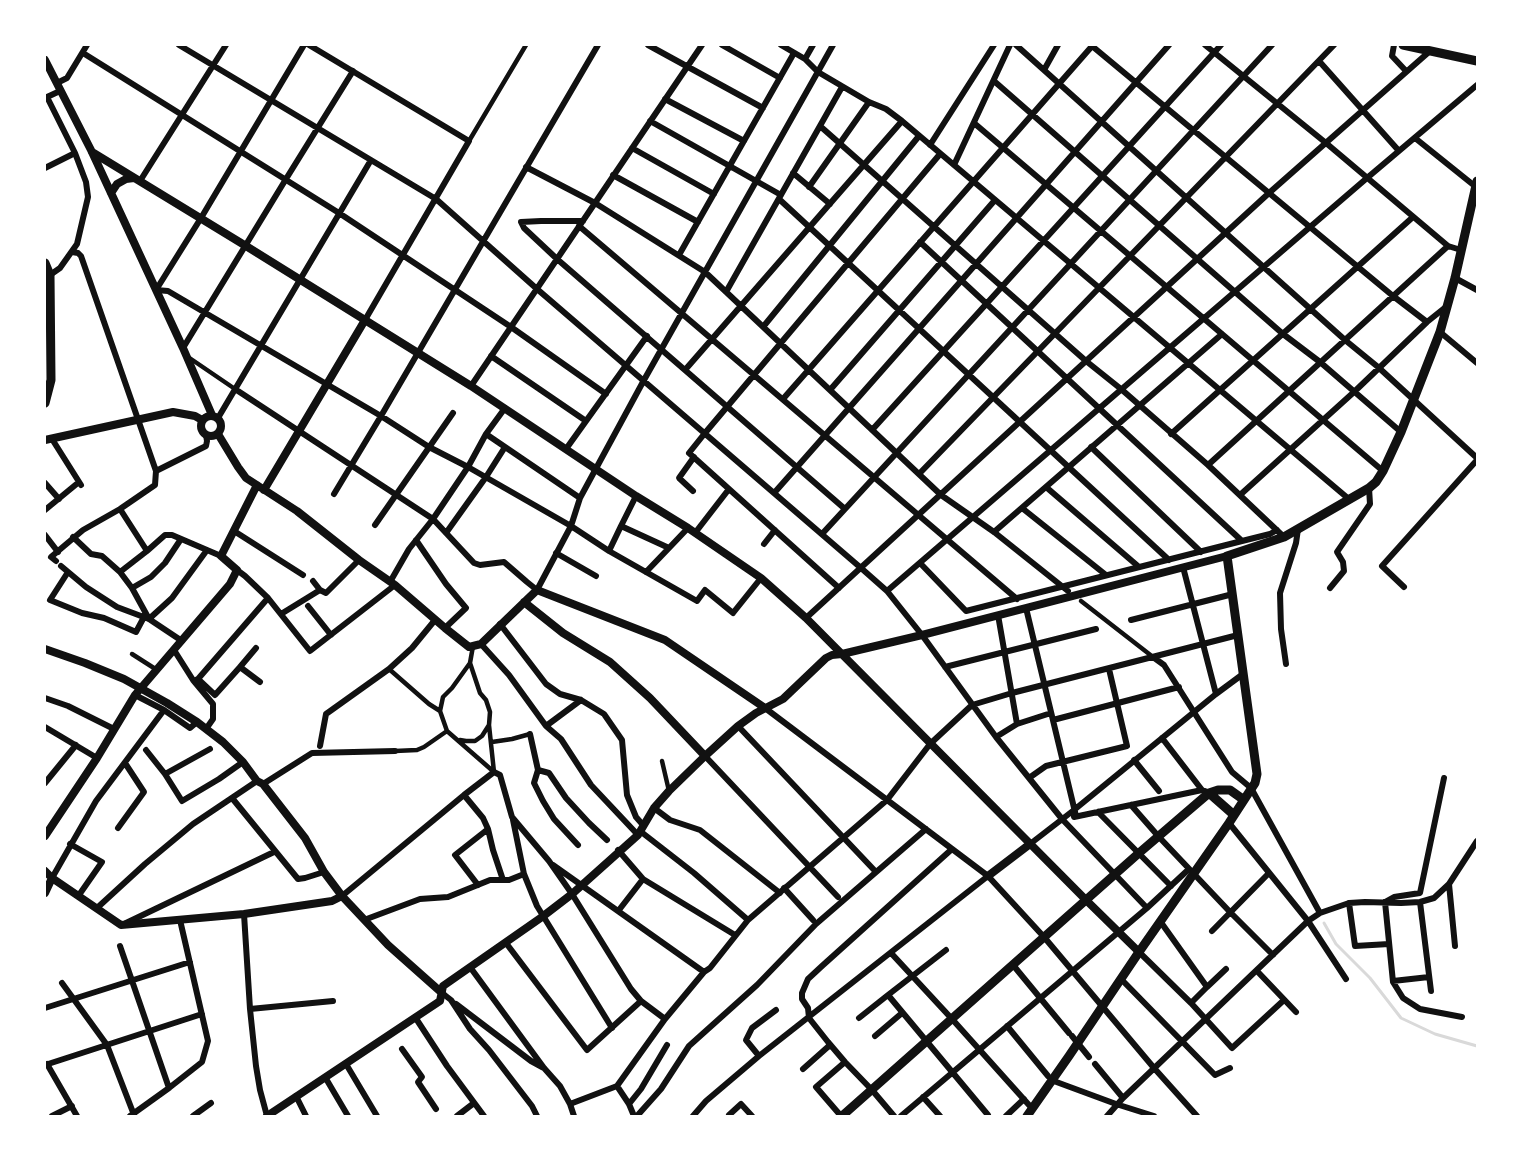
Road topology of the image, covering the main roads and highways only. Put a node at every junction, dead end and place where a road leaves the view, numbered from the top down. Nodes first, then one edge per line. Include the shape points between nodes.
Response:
1 (1403, 45) edge
2 (1437, 50) edge
3 (1477, 61) edge
4 (1476, 184) edge
5 (45, 263) edge
6 (47, 276) edge
7 (45, 403) edge
8 (1205, 792) junction
9 (1244, 800) junction
10 (1231, 819) junction
11 (1028, 1107) edge
12 (842, 1116) edge

1 - 2 main road
2 - 3 main road
4 - 9 main road via 1440,332 1401,432 1376,482 1298,529 1227,556 1257,774
5 - 6 main road
6 - 7 main road via 51,380
8 - 9 main road via 1230,790
8 - 10 main road
8 - 12 main road
9 - 10 main road
10 - 11 main road via 1191,871 1103,1006 1073,1038

